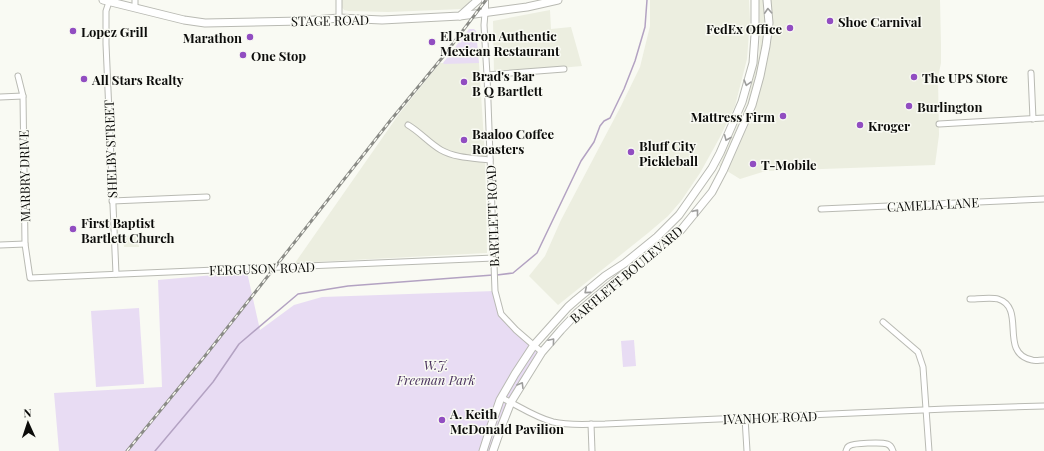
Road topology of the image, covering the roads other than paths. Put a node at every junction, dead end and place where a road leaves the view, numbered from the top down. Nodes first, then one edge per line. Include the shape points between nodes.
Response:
1 (339, 0) edge
2 (478, 0) edge
3 (485, 0) edge
4 (558, 0) edge
5 (755, 0) edge
6 (767, 0) edge
7 (106, 1) edge
8 (135, 4) edge
9 (485, 13) junction
10 (460, 16) junction
11 (339, 18) junction
12 (564, 69) dead end
13 (1031, 73) dead end
14 (487, 75) junction
15 (18, 76) dead end
16 (23, 96) junction
17 (0, 97) edge
18 (1044, 118) edge
19 (1033, 119) junction
20 (939, 124) dead end
21 (408, 125) dead end
22 (490, 160) junction
23 (207, 197) dead end
24 (1044, 199) edge
25 (112, 201) junction
26 (822, 209) dead end
27 (25, 244) junction
28 (0, 245) edge
29 (640, 250) junction
30 (494, 258) junction
31 (647, 258) junction
32 (116, 274) junction
33 (30, 278) joint
34 (970, 299) dead end
35 (568, 307) junction
36 (577, 313) junction
37 (883, 322) dead end
38 (534, 346) junction
39 (542, 352) junction
40 (1044, 360) edge
41 (502, 398) junction
42 (510, 402) junction
43 (1044, 406) edge
44 (926, 410) junction
45 (745, 418) junction
46 (592, 424) junction
47 (483, 451) edge
48 (493, 451) edge
49 (592, 451) edge
50 (747, 451) edge
51 (846, 451) edge
52 (893, 451) edge
53 (929, 451) edge

1 - 11 street
2 - 10 main road
3 - 9 street
4 - 9 main road, STAGE ROAD
5 -> 29 main road, BARTLETT BOULEVARD via 753,63 742,102 720,153 679,215
31 -> 6 main road, BARTLETT BOULEVARD via 681,230 712,192 723,171 752,105 760,76 766,46
7 - 8 main road, STAGE ROAD
7 - 25 street, SHELBY STREET
8 - 11 main road, STAGE ROAD via 184,20 205,23
9 - 10 main road, STAGE ROAD
9 - 14 street, BARTLETT ROAD
10 - 11 main road, STAGE ROAD via 382,20
12 - 14 street
13 - 19 street
14 - 22 street, BARTLETT ROAD
15 - 16 street, MARBRY DRIVE
16 - 17 street
16 - 27 street, MARBRY DRIVE
18 - 19 street
19 - 20 street
21 - 22 street via 440,150
22 - 30 street, BARTLETT ROAD
23 - 25 street
24 - 26 street, CAMELIA LANE
25 - 32 street, SHELBY STREET
27 - 28 street
27 - 33 street, MARBRY DRIVE
29 - 31 main road
29 -> 35 main road, BARTLETT BOULEVARD
30 - 32 street, FERGUSON ROAD
30 - 38 street, BARTLETT ROAD via 495,291 501,314
31 - 36 main road, BARTLETT BOULEVARD
32 - 33 street, FERGUSON ROAD
34 - 40 street via 997,298 1006,303 1012,312 1014,345 1021,356 1032,360
35 - 36 main road
35 - 38 main road, BARTLETT BOULEVARD
39 -> 36 main road, BARTLETT BOULEVARD
37 - 44 street via 918,352 923,367
38 - 39 street, BARTLETT ROAD
38 - 41 main road, BARTLETT BOULEVARD
42 -> 39 main road, BARTLETT BOULEVARD
41 - 42 street, IVANHOE ROAD
41 - 47 main road, BARTLETT BOULEVARD
42 - 46 street, IVANHOE ROAD via 553,422
42 - 48 main road, BARTLETT BOULEVARD
43 - 44 street, IVANHOE ROAD
44 - 45 street, IVANHOE ROAD
44 - 53 street
45 - 46 street, IVANHOE ROAD
45 - 50 street
46 - 49 street
51 - 52 street via 851,445 880,443 888,444

